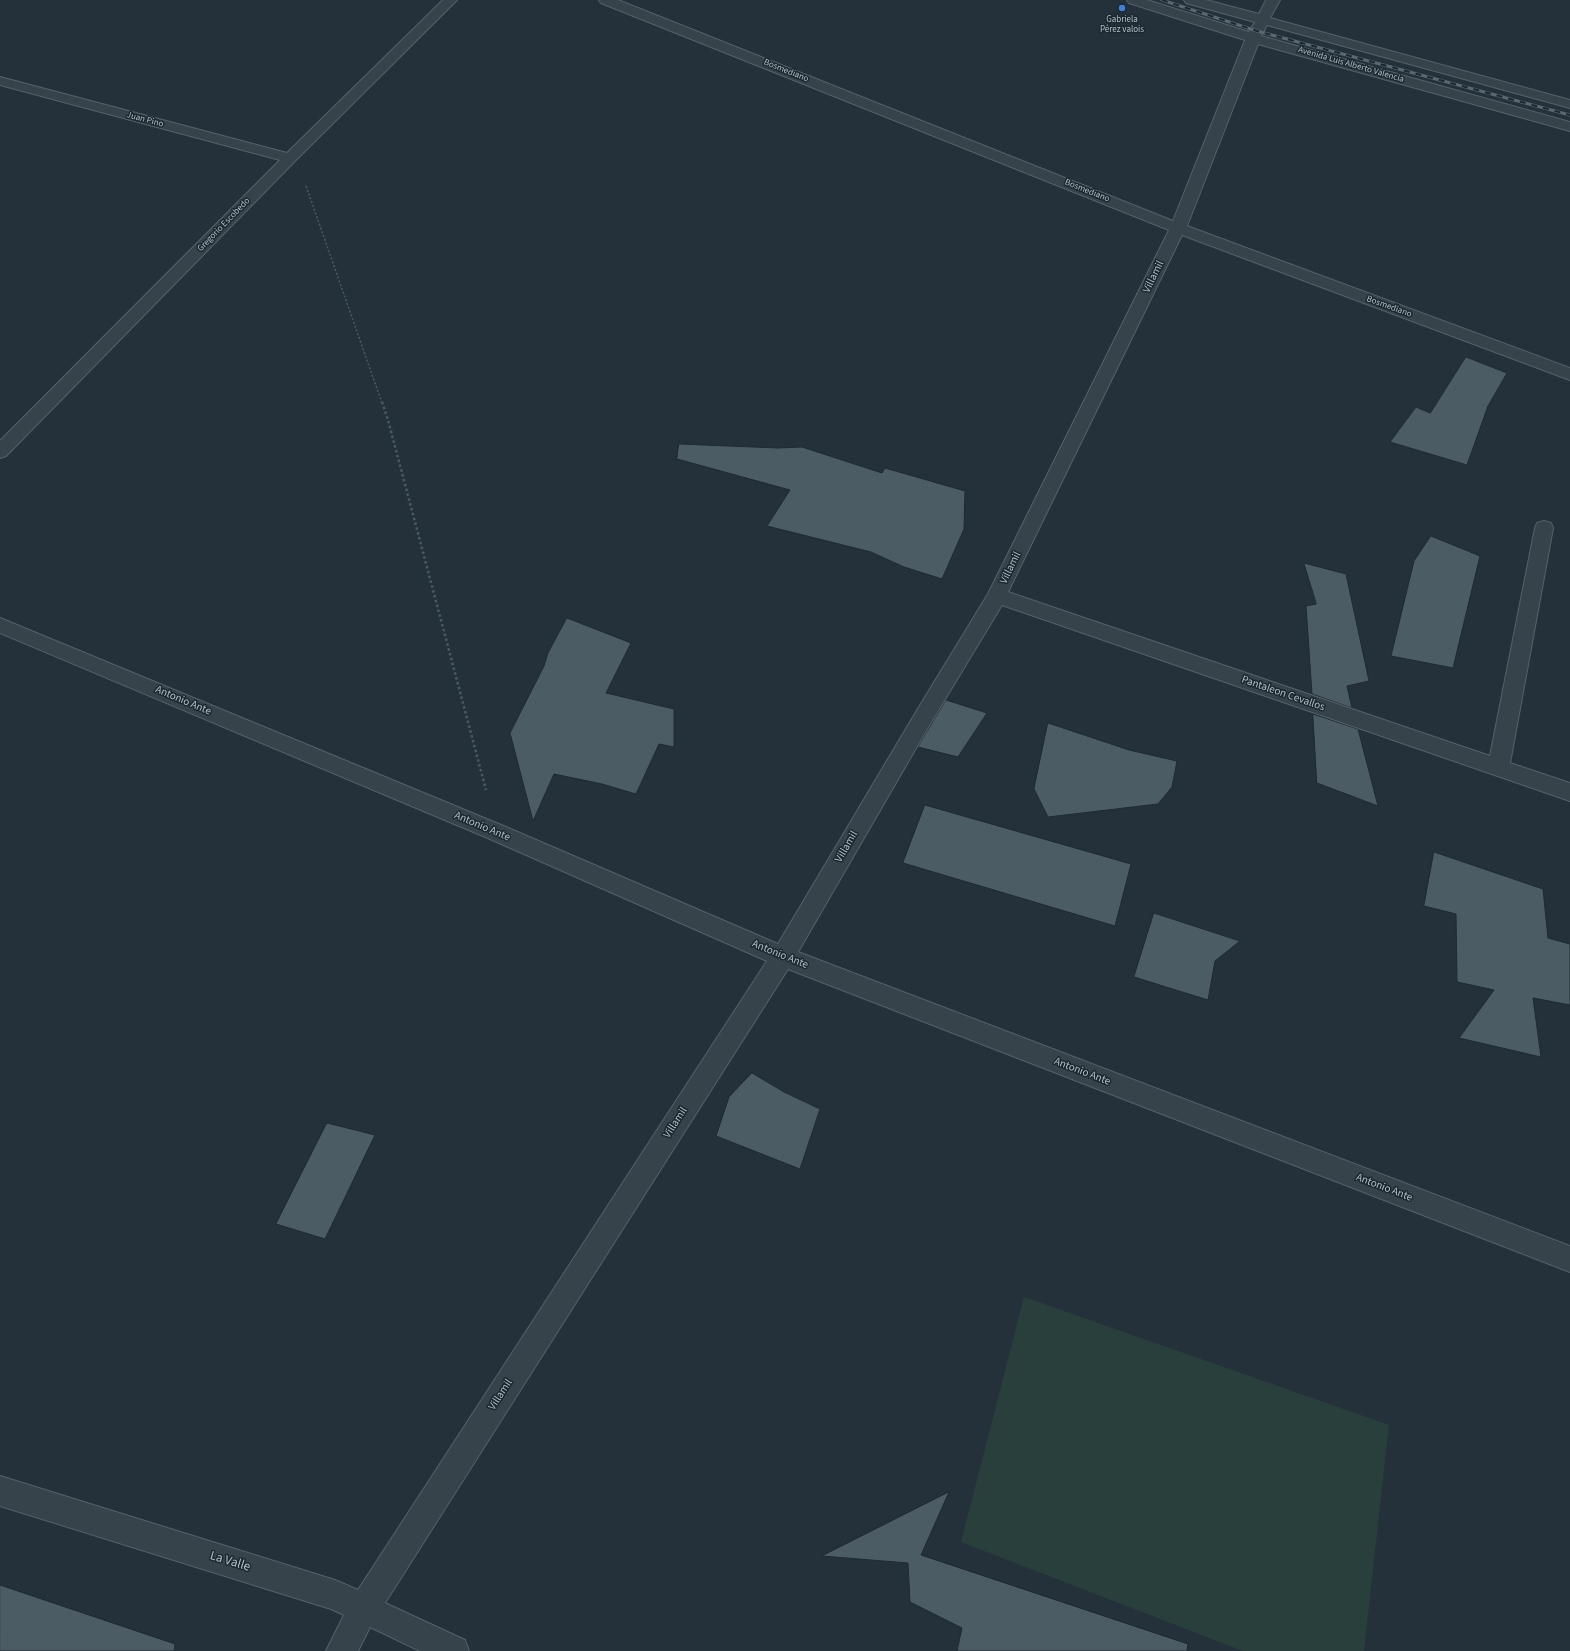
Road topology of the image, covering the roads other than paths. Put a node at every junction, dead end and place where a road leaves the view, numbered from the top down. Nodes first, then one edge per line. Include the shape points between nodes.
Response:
1 (450, 0) edge
2 (606, 0) edge
3 (1134, 0) edge
4 (1191, 0) edge
5 (1273, 0) edge
6 (1262, 21) junction
7 (1253, 38) junction
8 (0, 82) edge
9 (1570, 104) edge
10 (1570, 126) edge
11 (290, 158) junction
12 (1178, 228) junction
13 (1570, 374) edge
14 (0, 452) edge
15 (1544, 528) dead end
16 (996, 596) junction
17 (0, 625) edge
18 (1498, 767) junction
19 (1570, 792) edge
20 (783, 957) junction
21 (1570, 1259) edge
22 (0, 1491) edge
23 (364, 1608) junction
24 (341, 1651) edge
25 (454, 1651) edge

1 - 11 street, Gregorio Escobedo
2 - 12 street, Bosmediano
3 - 7 street, Avenida Luis Alberto Valencia
4 - 6 street, Avenida Luis Alberto Valencia
5 - 6 street, Villamil
6 - 7 street, Villamil
6 - 9 street, Avenida Luis Alberto Valencia
7 - 10 street, Avenida Luis Alberto Valencia
7 - 12 street, Villamil
8 - 11 street, Juan Pino
11 - 14 street, Gregorio Escobedo
12 - 13 street, Bosmediano
12 - 16 street, Villamil
15 - 18 street
16 - 18 street, Pantaleon Cevallos
16 - 20 street, Villamil
17 - 20 street, Antonio Ante via 498,833
18 - 19 street, Pantaleon Cevallos
20 - 21 street, Antonio Ante
20 - 23 street, Villamil
22 - 23 street, La Valle via 335,1595
23 - 24 street, Villamil
23 - 25 street, La Valle

